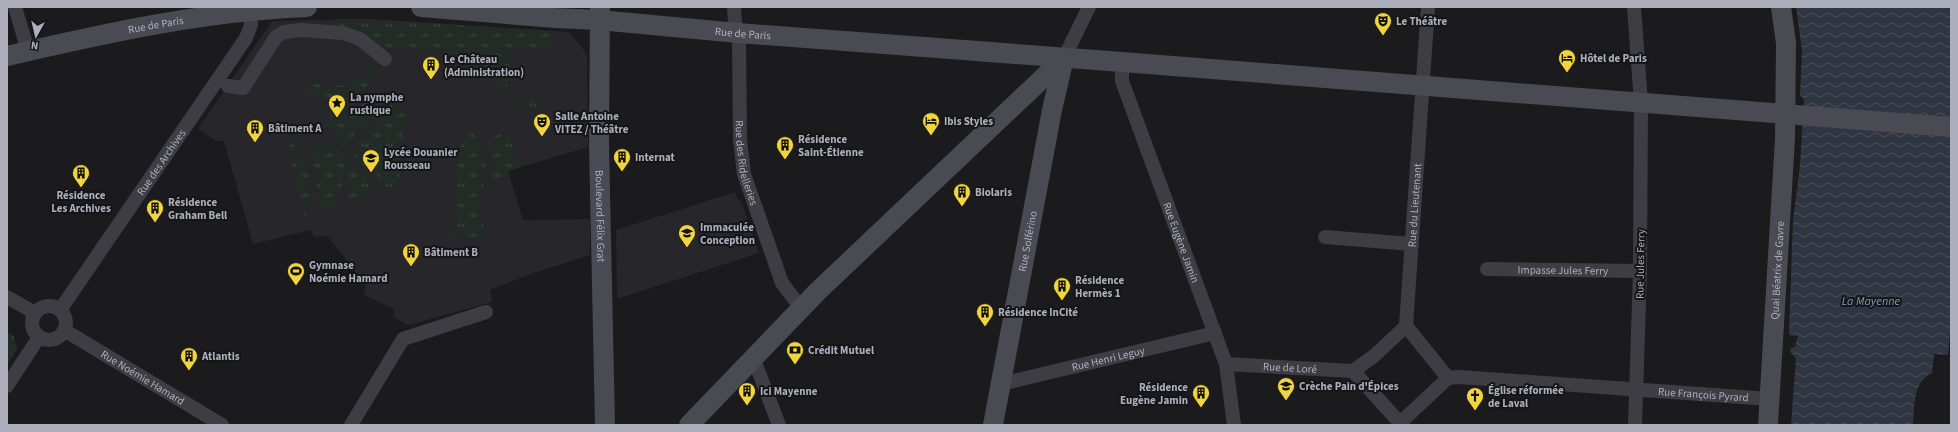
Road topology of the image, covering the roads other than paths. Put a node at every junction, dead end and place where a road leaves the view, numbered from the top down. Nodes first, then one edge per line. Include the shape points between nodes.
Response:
1 (14, 7) edge
2 (307, 7) edge
3 (421, 7) edge
4 (734, 7) edge
5 (1089, 7) edge
6 (1428, 7) edge
7 (1634, 7) edge
8 (1780, 7) edge
9 (259, 9) edge
10 (600, 14) edge
11 (738, 33) junction
12 (28, 51) junction
13 (7, 56) edge
14 (1064, 58) junction
15 (385, 59) dead end
16 (1122, 62) junction
17 (1422, 85) junction
18 (228, 86) dead end
19 (1641, 103) junction
20 (1785, 115) junction
21 (1951, 127) edge
22 (1325, 237) dead end
23 (1412, 244) junction
24 (1487, 269) dead end
25 (1640, 271) junction
26 (7, 297) edge
27 (801, 308) junction
28 (60, 310) junction
29 (486, 312) dead end
30 (35, 313) junction
31 (1406, 326) junction
32 (64, 330) junction
33 (1215, 333) junction
34 (39, 337) junction
35 (753, 357) junction
36 (1226, 364) junction
37 (1353, 371) junction
38 (1448, 378) junction
39 (1001, 384) junction
40 (7, 386) edge
41 (1636, 390) junction
42 (1770, 399) junction
43 (607, 420) edge
44 (1400, 424) edge
45 (222, 425) edge
46 (351, 425) edge
47 (689, 425) edge
48 (779, 425) edge
49 (993, 425) edge
50 (1234, 425) edge
51 (1635, 425) edge
52 (1768, 425) edge

1 - 12 street
2 - 9 main road, Rue de Paris
3 - 10 main road, Rue de Paris via 555,18
4 - 11 street, Rue des Ridelleries
5 - 14 street
6 - 17 street, Rue du Lieutenant
7 - 19 street, Rue Jules Ferry
8 - 20 main road, Quai Béatrix de Gavre via 1786,43
9 - 12 main road, Rue de Paris via 138,28
9 - 28 street, Rue des Archives via 246,38
10 - 11 main road, Rue de Paris
10 - 43 main road, Boulevard Félix Grat via 599,137
11 - 14 main road, Rue de Paris
11 - 27 street, Rue des Ridelleries via 740,140 744,174 782,283
12 - 13 main road, Rue de Paris
14 - 16 main road, Rue de Paris
14 - 27 main road
14 - 39 main road, Rue Solférino
15 - 18 street via 360,39 343,33 301,30 284,32 276,37 243,88
16 - 17 main road, Rue de Paris
16 - 33 street, Rue Eugène Jamin via 1122,81
17 - 19 main road, Rue de Paris
17 - 23 street, Rue du Lieutenant
19 - 20 main road, Rue de Paris
19 - 25 street, Rue Jules Ferry
20 - 21 main road, Rue de Paris
20 - 42 main road, Quai Béatrix de Gavre
22 - 23 street
23 - 31 street, Rue du Lieutenant
24 - 25 street, Impasse Jules Ferry
25 - 41 street, Rue Jules Ferry
26 - 30 street
27 - 35 main road
28 - 30 street via 55,307 44,307
28 - 32 street via 65,319
29 - 46 street via 404,339
30 - 34 street via 32,323
31 - 37 street via 1374,356
31 - 38 street
32 - 34 street via 54,339
32 - 45 street, Rue Noémie Hamard
33 - 36 street, Rue Eugène Jamin
33 - 39 street, Rue Henri Leguy
34 - 40 street
35 - 47 main road
35 - 48 street
36 - 37 street, Rue de Loré
36 - 50 street, Rue Eugène Jamin
37 - 44 street
38 - 41 street, Rue François Pyrard
38 - 44 street
39 - 49 main road, Rue Solférino
41 - 42 street, Rue François Pyrard
41 - 51 street, Rue Jules Ferry
42 - 52 main road, Quai Béatrix de Gavre

